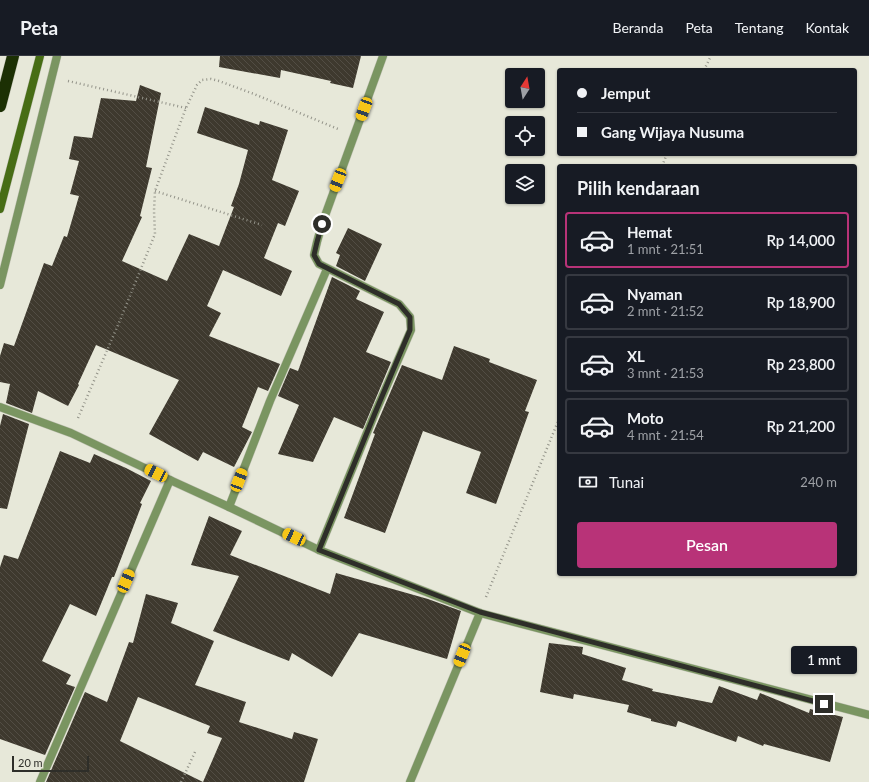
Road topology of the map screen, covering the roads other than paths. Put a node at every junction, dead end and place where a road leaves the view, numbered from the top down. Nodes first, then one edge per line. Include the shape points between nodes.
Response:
1 (13, 56) edge
2 (40, 56) edge
3 (57, 56) edge
4 (383, 56) edge
5 (0, 106) edge
6 (0, 209) edge
7 (327, 268) junction
8 (0, 285) edge
9 (0, 407) edge
10 (170, 480) junction
11 (229, 507) junction
12 (319, 550) junction
13 (480, 612) junction
14 (869, 716) edge
15 (40, 782) edge
16 (410, 782) edge

1 - 5 highway
2 - 6 street
3 - 8 street
4 - 7 street via 317,242 314,255 319,264
7 - 11 street via 270,400
7 - 12 street via 399,304 410,317 410,330
9 - 10 street via 71,433
10 - 11 street
10 - 15 street
11 - 12 street
12 - 13 street
13 - 14 street
13 - 16 street

